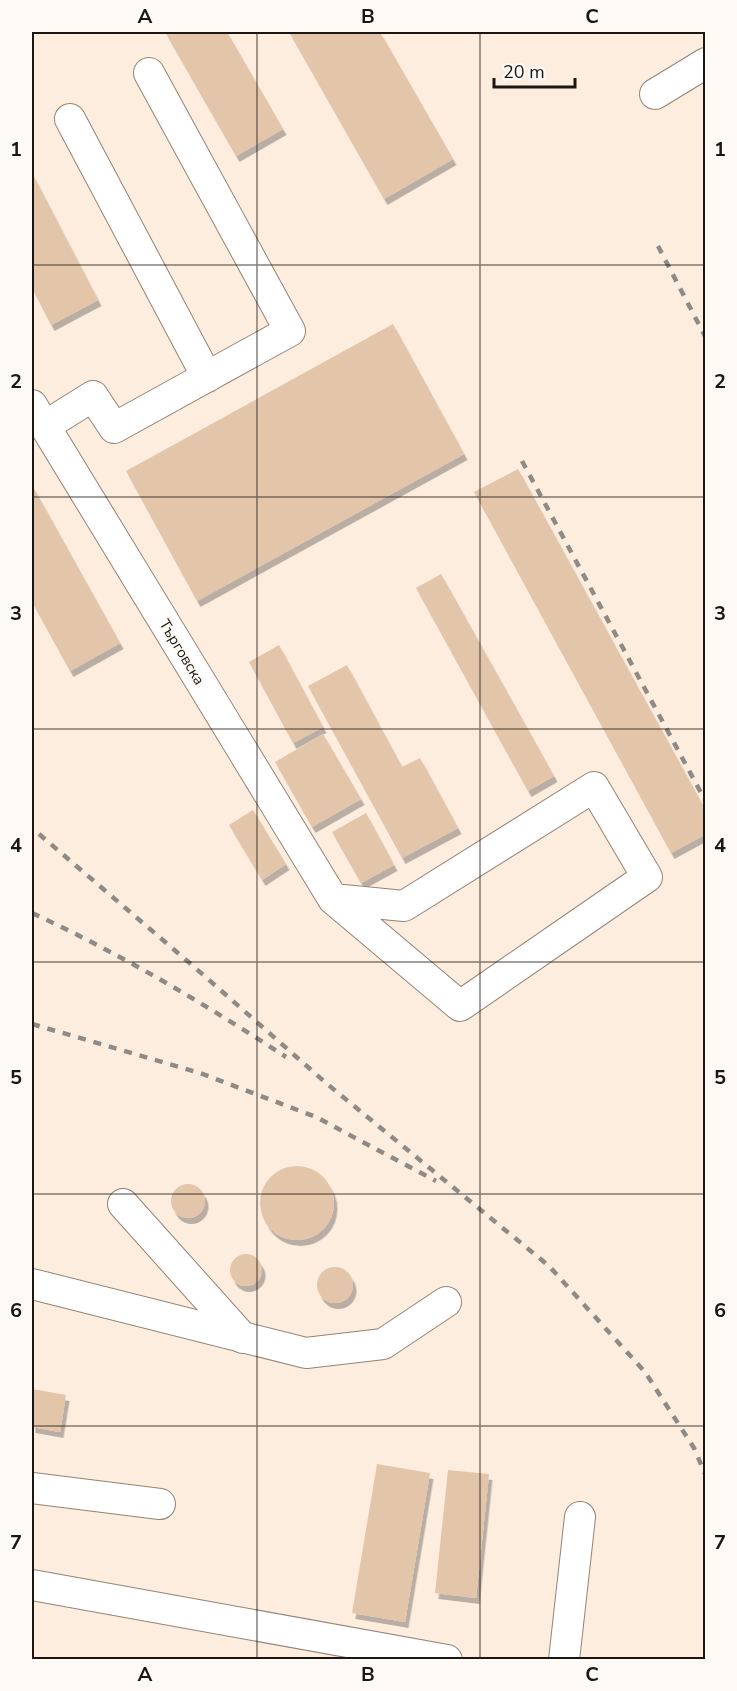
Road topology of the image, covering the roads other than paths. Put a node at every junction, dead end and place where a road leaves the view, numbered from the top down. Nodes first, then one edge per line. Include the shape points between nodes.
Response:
1 (705, 63) edge
2 (149, 73) dead end
3 (655, 94) dead end
4 (70, 119) dead end
5 (207, 377) junction
6 (38, 415) edge
7 (333, 899) junction
8 (123, 1204) dead end
9 (32, 1284) edge
10 (446, 1302) dead end
11 (243, 1338) junction
12 (32, 1488) edge
13 (160, 1503) dead end
14 (580, 1517) dead end
15 (32, 1585) edge
16 (447, 1659) edge
17 (564, 1659) edge

1 - 3 street
2 - 5 street via 290,332
4 - 5 street
5 - 6 street via 114,428 93,396
6 - 7 street, Търговска
7 - 7 street, Търговска via 460,1006 647,877 594,787 404,906
8 - 11 street
9 - 11 street
10 - 11 street via 383,1344 306,1353
12 - 13 street
14 - 17 street
15 - 16 street

